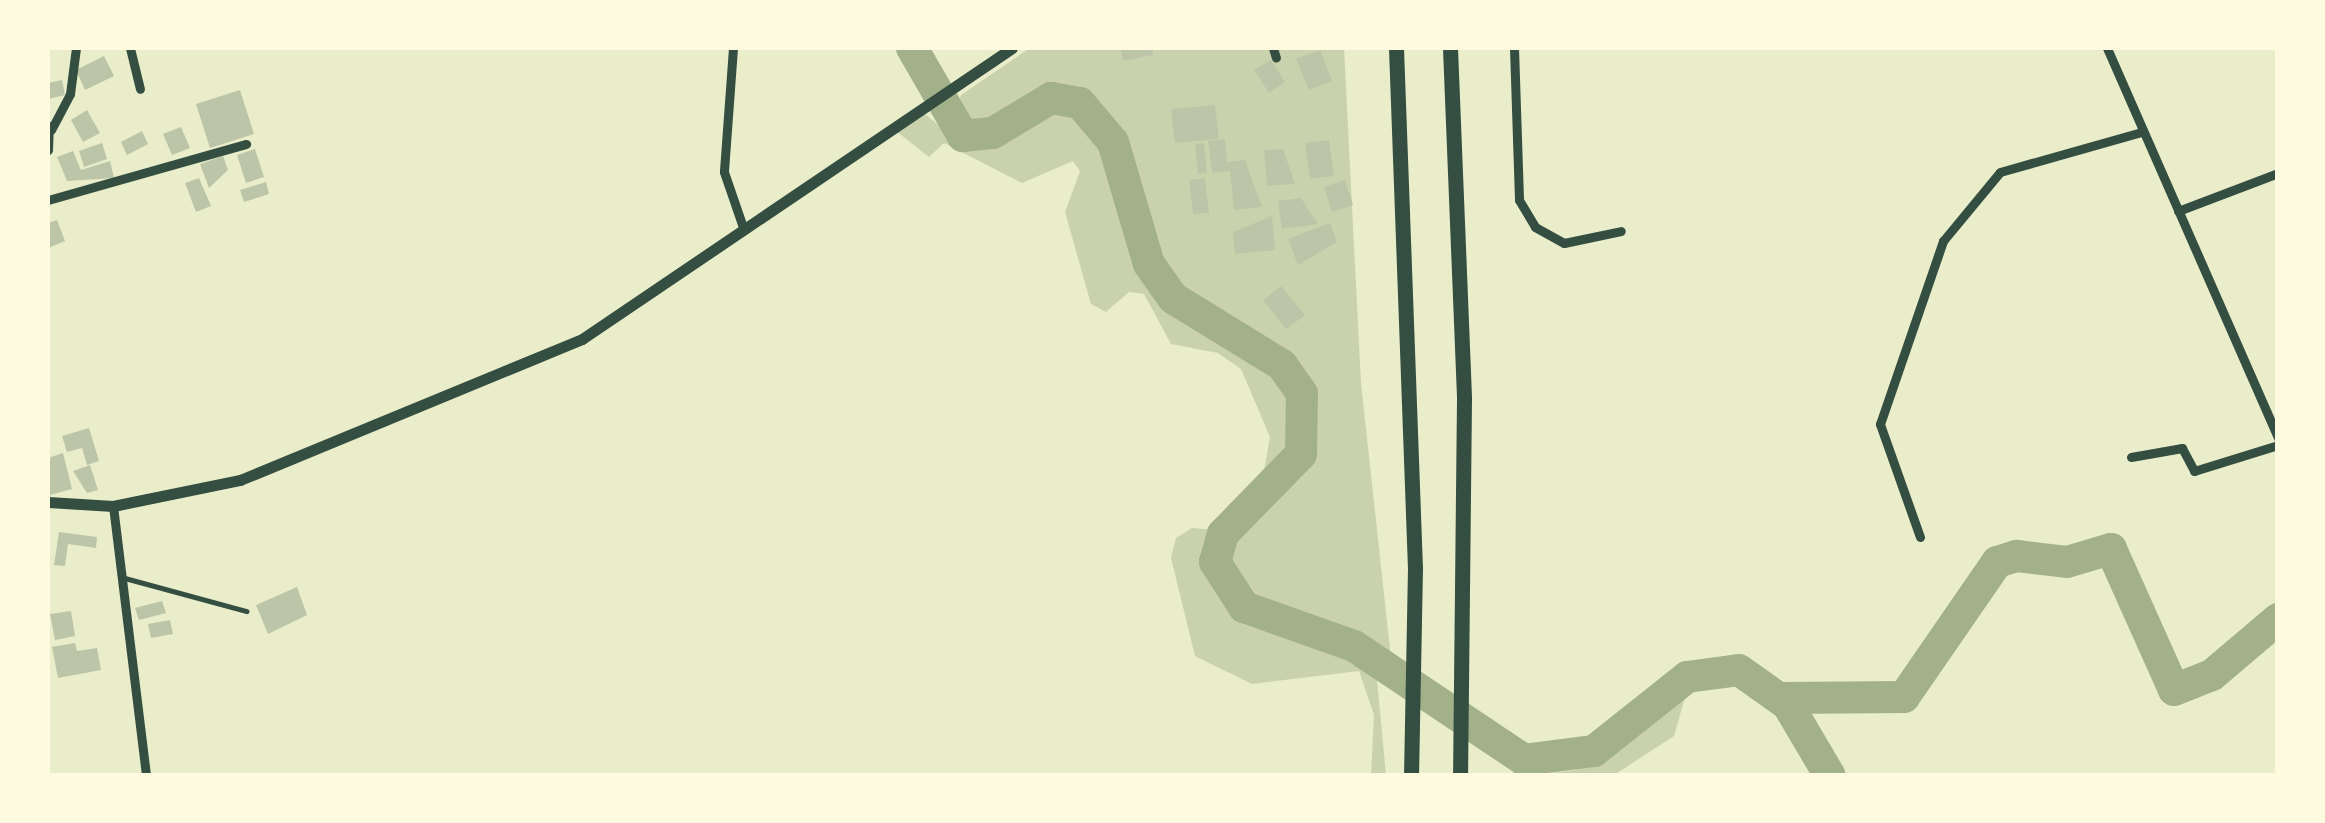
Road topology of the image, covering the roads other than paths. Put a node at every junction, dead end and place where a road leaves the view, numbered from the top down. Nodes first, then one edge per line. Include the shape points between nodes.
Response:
1 (76, 48) edge
2 (130, 48) edge
3 (733, 48) edge
4 (1012, 48) edge
5 (1396, 48) edge
6 (1450, 48) edge
7 (1514, 48) edge
8 (2107, 48) edge
9 (140, 90) dead end
10 (49, 127) edge
11 (2142, 132) junction
12 (246, 144) dead end
13 (48, 150) edge
14 (2278, 174) edge
15 (48, 200) edge
16 (2178, 212) junction
17 (744, 230) junction
18 (1622, 231) dead end
19 (2278, 442) edge
20 (2131, 457) dead end
21 (48, 502) edge
22 (113, 506) junction
23 (1920, 537) dead end
24 (121, 577) junction
25 (246, 611) dead end
26 (1411, 771) edge
27 (1460, 771) edge
28 (146, 776) edge

1 - 10 street via 70,94
2 - 9 street
3 - 17 street via 724,172
4 - 17 street
5 - 26 highway
6 - 27 highway
7 - 18 street via 1520,200 1535,227 1564,243
8 - 11 street
10 - 13 street
11 - 16 street
11 - 23 street via 2000,172 1943,241 1880,424
12 - 15 street
14 - 16 street
16 - 19 street
17 - 22 street via 560,349 240,480
19 - 20 street via 2194,470 2182,448
21 - 22 street
22 - 24 street
24 - 25 lane
24 - 28 street

